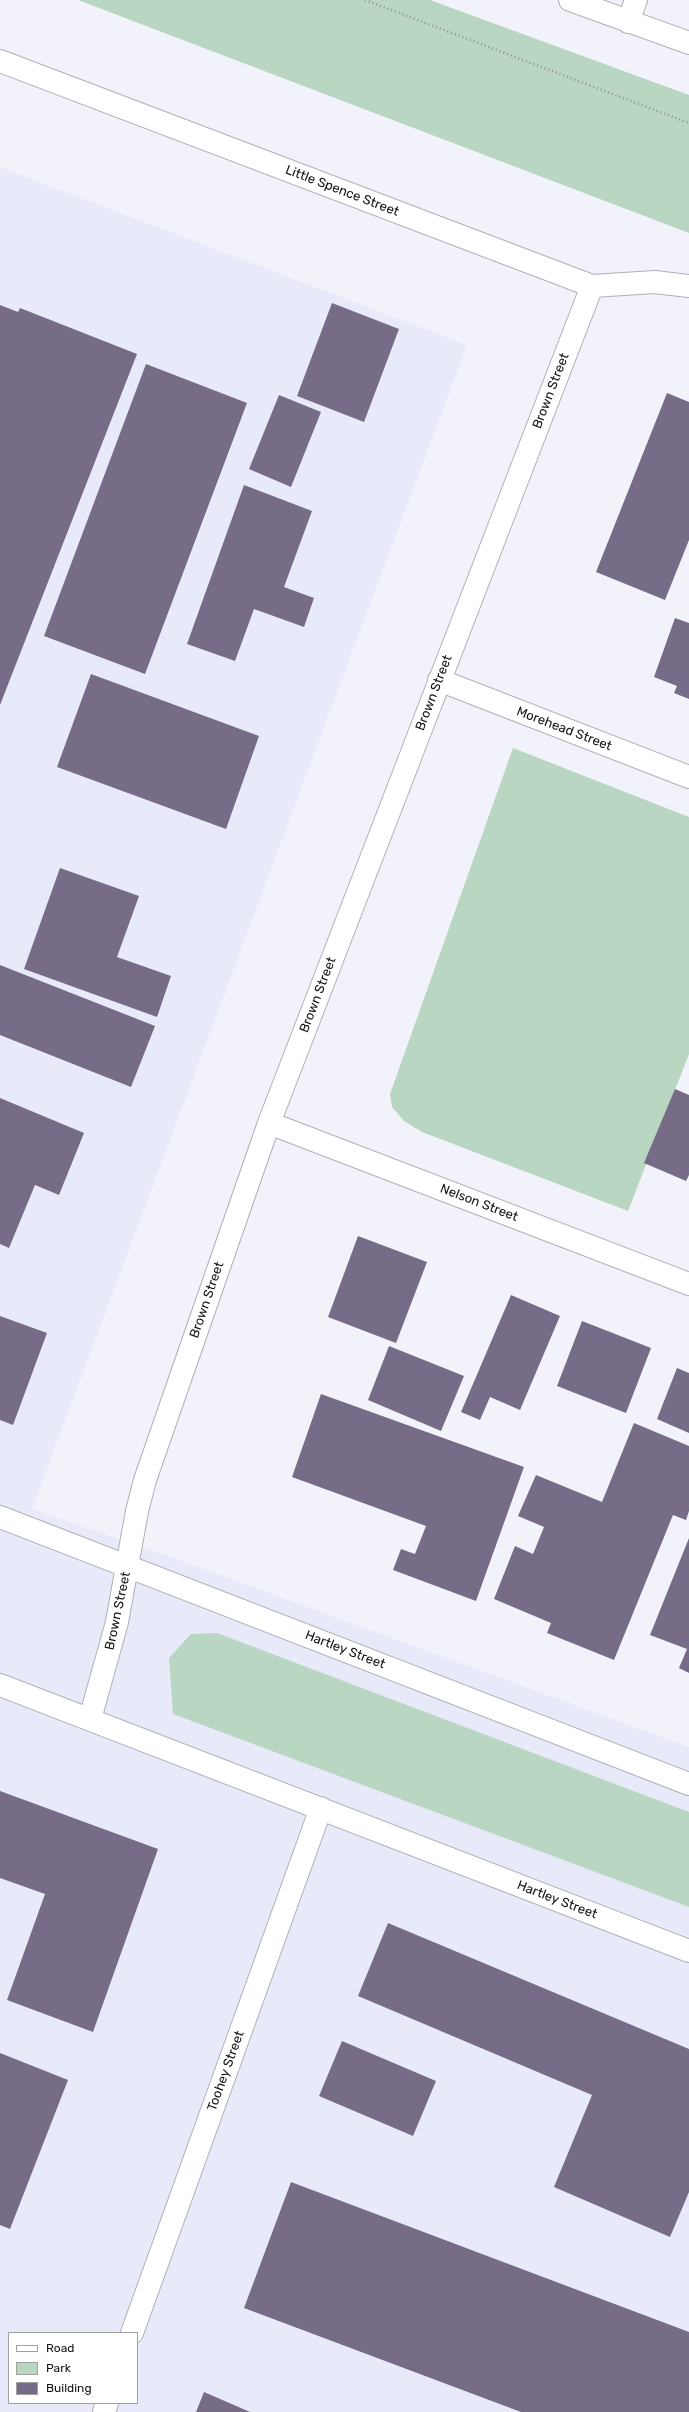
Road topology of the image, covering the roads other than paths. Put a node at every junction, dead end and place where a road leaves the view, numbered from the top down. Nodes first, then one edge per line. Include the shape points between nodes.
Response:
1 (570, 0) edge
2 (636, 0) edge
3 (628, 22) junction
4 (689, 43) edge
5 (0, 62) edge
6 (592, 286) junction
7 (689, 286) edge
8 (439, 680) junction
9 (689, 777) edge
10 (269, 1123) junction
11 (689, 1284) edge
12 (0, 1516) edge
13 (127, 1565) junction
14 (0, 1685) edge
15 (90, 1719) junction
16 (689, 1784) edge
17 (321, 1808) junction
18 (689, 1951) edge
19 (132, 2332) edge

1 - 3 street
2 - 3 street
3 - 4 street
5 - 6 street, Little Spence Street
6 - 7 street, Little Spence Street via 655,282
6 - 8 street, Brown Street
8 - 9 street, Morehead Street
8 - 10 street, Brown Street
10 - 11 street, Nelson Street
10 - 13 street, Brown Street via 145,1480
12 - 13 street, Hartley Street
13 - 15 street, Brown Street via 117,1622
13 - 16 street, Hartley Street
14 - 15 street, Hartley Street
15 - 17 street, Hartley Street
17 - 18 street, Hartley Street
17 - 19 street, Toohey Street

